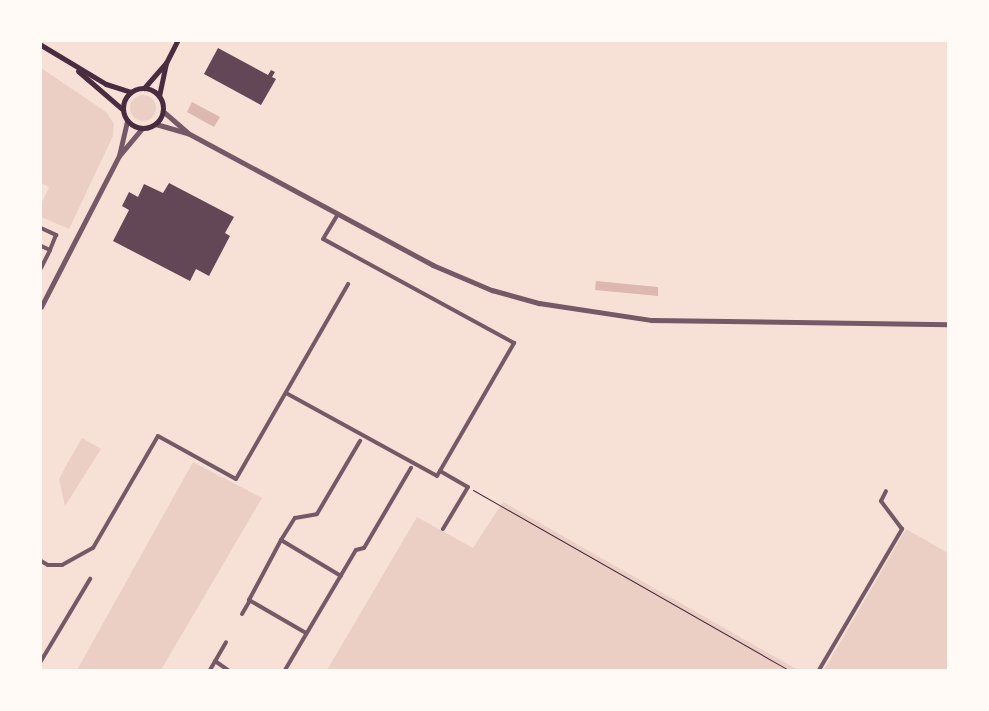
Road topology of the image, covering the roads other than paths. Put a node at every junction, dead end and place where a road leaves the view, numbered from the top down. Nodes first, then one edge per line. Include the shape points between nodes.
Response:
1 (177, 41) edge
2 (41, 44) edge
3 (166, 62) junction
4 (76, 69) junction
5 (144, 88) junction
6 (130, 92) junction
7 (159, 96) junction
8 (122, 109) junction
9 (163, 111) junction
10 (127, 121) junction
11 (156, 124) junction
12 (142, 128) junction
13 (188, 133) junction
14 (118, 156) junction
15 (338, 214) junction
16 (41, 228) edge
17 (41, 246) edge
18 (50, 250) junction
19 (41, 268) edge
20 (348, 284) dead end
21 (43, 298) edge
22 (41, 307) edge
23 (948, 324) edge
24 (286, 393) junction
25 (360, 441) dead end
26 (411, 468) dead end
27 (440, 471) junction
28 (886, 491) dead end
29 (443, 529) dead end
30 (281, 540) junction
31 (41, 561) edge
32 (340, 576) junction
33 (90, 579) dead end
34 (250, 600) junction
35 (242, 614) dead end
36 (306, 632) junction
37 (226, 642) dead end
38 (41, 661) edge
39 (215, 662) junction
40 (210, 670) edge
41 (228, 670) edge
42 (285, 670) edge
43 (819, 670) edge

1 - 3 main road
2 - 4 main road
3 - 5 main road
3 - 7 main road
4 - 6 main road via 116,89
4 - 8 main road
5 - 6 main road
5 - 7 main road
6 - 8 main road
7 - 9 main road
8 - 10 main road
9 - 11 main road
9 - 13 street
10 - 12 main road
10 - 14 street
11 - 12 main road
11 - 13 street
12 - 14 street
13 - 15 street
14 - 21 street
15 - 23 street via 464,279 563,309 652,320
15 - 27 street via 323,239 514,343
16 - 18 street via 56,235
17 - 18 street
18 - 19 street
20 - 24 street
21 - 22 street
24 - 27 street via 438,476
24 - 31 street via 236,479 158,436 93,548 62,565 48,565
25 - 30 street via 317,514 295,518
26 - 32 street via 364,548 356,550
27 - 29 street via 468,487
28 - 43 street via 881,501 902,529
30 - 32 street
30 - 34 street
32 - 36 street
33 - 38 street
34 - 35 street
34 - 36 street
36 - 42 street
37 - 39 street
39 - 40 street
39 - 41 street

